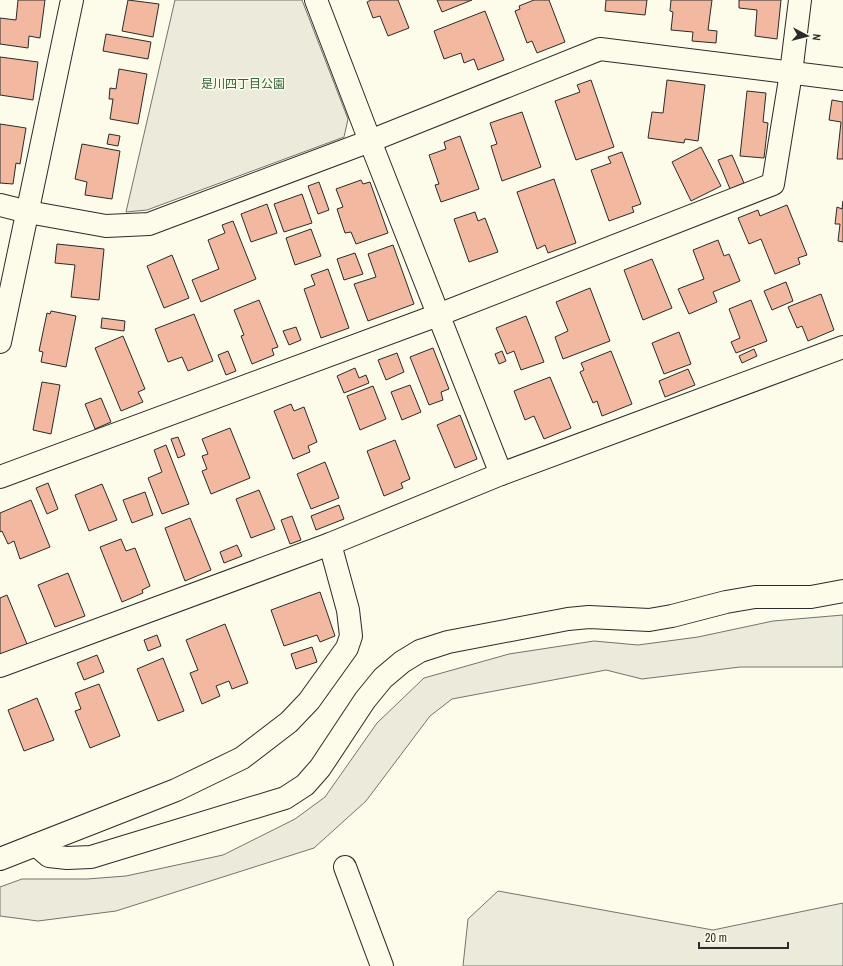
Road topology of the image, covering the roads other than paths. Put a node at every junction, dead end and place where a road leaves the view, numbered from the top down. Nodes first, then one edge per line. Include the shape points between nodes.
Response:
1 (72, 0) edge
2 (316, 0) edge
3 (800, 0) edge
4 (791, 73) junction
5 (843, 79) edge
6 (370, 141) junction
7 (0, 205) edge
8 (28, 212) junction
9 (438, 315) junction
10 (0, 342) edge
11 (843, 347) edge
12 (501, 474) junction
13 (0, 477) edge
14 (330, 544) junction
15 (843, 591) edge
16 (0, 666) edge
17 (36, 845) junction
18 (0, 860) edge
19 (345, 867) dead end
20 (382, 966) edge

1 - 8 street
2 - 6 street
3 - 4 street
4 - 5 street
4 - 6 street via 600,49
4 - 9 street via 773,184
6 - 8 street via 149,224 106,226
6 - 9 street
7 - 8 street
8 - 10 street
9 - 12 street
9 - 13 street
11 - 12 street
12 - 14 street
14 - 16 street
14 - 17 street via 348,610 351,636 347,648 309,701 289,722 242,758 176,790
15 - 17 street via 811,597 755,597 649,620 589,617 568,619 420,651 383,678 365,700 320,768 305,785 285,798 91,857 49,856
17 - 18 street
19 - 20 street

